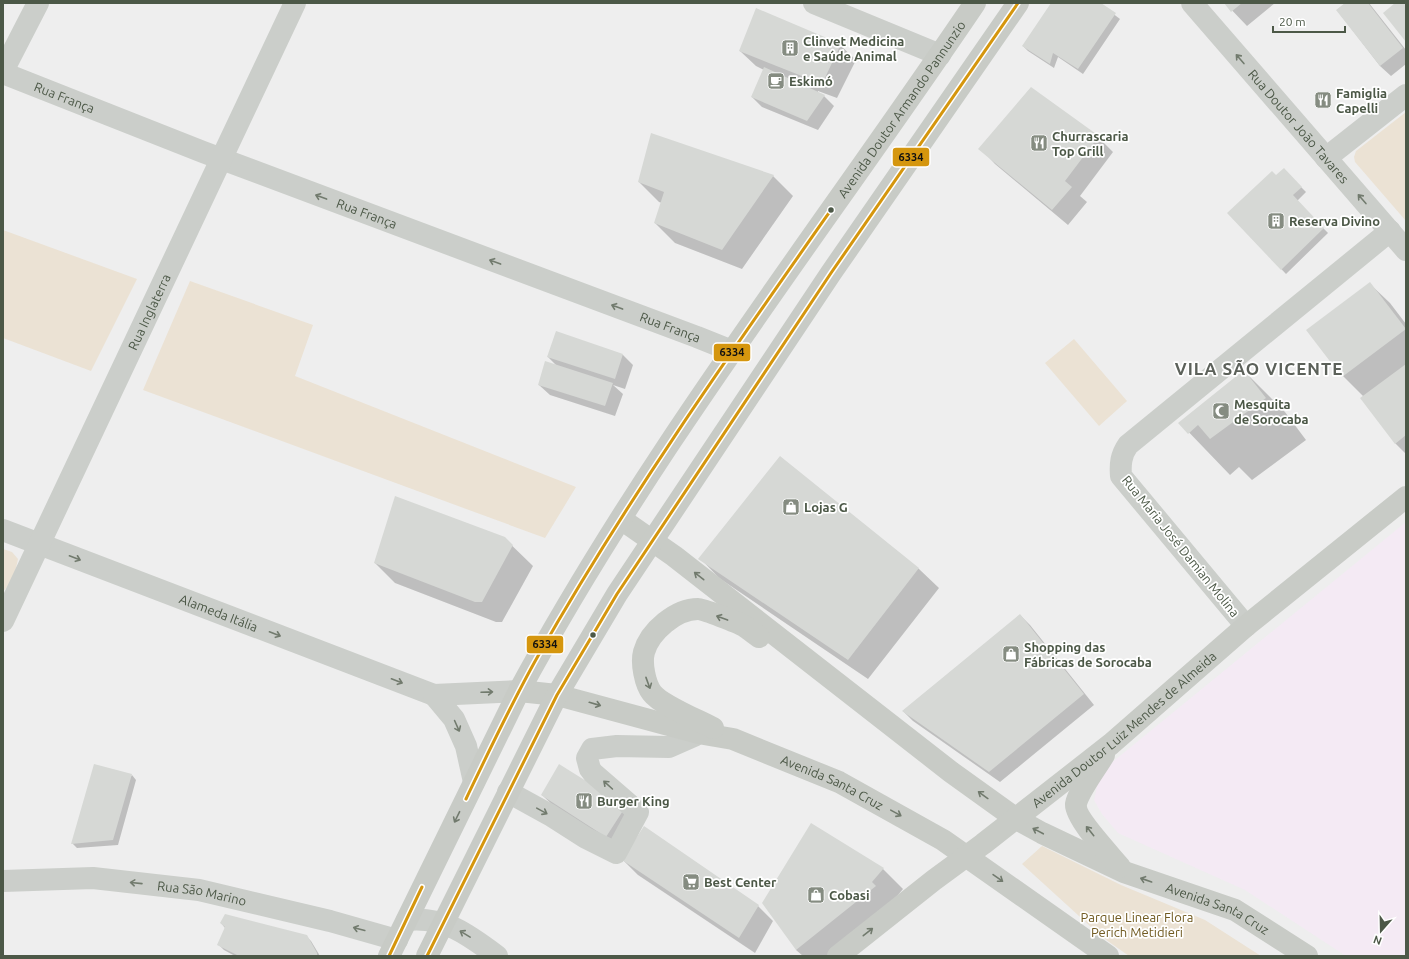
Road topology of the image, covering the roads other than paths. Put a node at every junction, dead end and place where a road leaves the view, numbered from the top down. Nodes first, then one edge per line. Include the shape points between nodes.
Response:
1 (38, 3) edge
2 (295, 3) edge
3 (814, 3) edge
4 (975, 3) edge
5 (1018, 3) edge
6 (1192, 3) edge
7 (940, 55) junction
8 (3, 72) edge
9 (1406, 95) edge
10 (1326, 158) junction
11 (220, 159) junction
12 (1390, 231) junction
13 (1406, 250) edge
14 (732, 351) junction
15 (1406, 497) edge
16 (621, 519) junction
17 (3, 530) edge
18 (652, 540) junction
19 (39, 544) junction
20 (4, 618) edge
21 (1246, 626) junction
22 (519, 691) junction
23 (434, 695) junction
24 (557, 695) junction
25 (698, 733) junction
26 (733, 739) junction
27 (1111, 744) junction
28 (951, 772) junction
29 (474, 782) junction
30 (508, 792) junction
31 (1015, 818) junction
32 (966, 855) junction
33 (1124, 872) junction
34 (3, 881) edge
35 (407, 920) junction
36 (442, 923) junction
37 (393, 948) edge
38 (427, 956) edge
39 (497, 956) edge
40 (838, 956) edge
41 (1108, 956) edge
42 (1307, 956) edge

1 - 8 street
2 - 11 street, Rua Inglaterra
3 - 7 street
4 - 7 main road, Avenida Doutor Armando Pannunzio
5 - 18 main road via 830,273
10 -> 6 street, Rua Doutor João Tavares
7 - 14 main road, Avenida Doutor Armando Pannunzio
8 - 11 street, Rua França
9 - 10 street
12 -> 10 street, Rua Doutor João Tavares
14 -> 11 street, Rua França
11 - 19 street, Rua Inglaterra
12 - 13 street, Rua Doutor João Tavares
12 - 21 street, Rua Maria José Damian Molina via 1128,445 1122,455 1121,476
14 - 16 main road, Avenida Doutor Armando Pannunzio
15 - 21 main road, Avenida Doutor Luiz Mendes de Almeida
16 - 18 main road, Avenida Santa Cruz
16 - 22 main road, Avenida Doutor Armando Pannunzio
17 - 19 street, Alameda Itália
18 - 24 main road via 616,594
28 -> 18 main road, Avenida Santa Cruz
19 - 20 street, Rua Inglaterra
19 -> 23 street, Alameda Itália
21 - 27 main road, Avenida Doutor Luiz Mendes de Almeida
23 -> 22 street, Alameda Itália
22 - 24 main road, Avenida Santa Cruz
22 - 29 main road, Avenida Doutor Armando Pannunzio
23 -> 29 street, Alameda Itália via 454,719 466,746
24 -> 25 main road, Avenida Santa Cruz
24 - 30 main road
25 - 26 main road, Avenida Santa Cruz
30 -> 25 street via 616,853 638,812 590,769 587,758 592,748 668,747
28 -> 26 main road via 922,760 744,626 699,609 682,613 667,621 649,641 644,653 647,684 653,694 662,701
26 -> 32 main road, Avenida Santa Cruz via 839,782
27 - 31 main road, Avenida Doutor Luiz Mendes de Almeida
33 -> 27 main road via 1082,820 1076,805
31 -> 28 main road, Avenida Santa Cruz
29 -> 35 main road, Avenida Doutor Armando Pannunzio
30 - 36 main road
31 - 32 main road, Avenida Doutor Luiz Mendes de Almeida
33 -> 31 main road, Avenida Santa Cruz
40 -> 32 main road, Avenida Doutor Luiz Mendes de Almeida
32 -> 41 main road, Avenida Santa Cruz
42 -> 33 main road, Avenida Santa Cruz via 1235,910
37 -> 34 street, Rua São Marino via 330,921 199,890 93,878
35 - 36 street via 422,918
35 - 37 main road, Avenida Doutor Armando Pannunzio
36 - 38 main road
39 -> 36 street via 465,933

